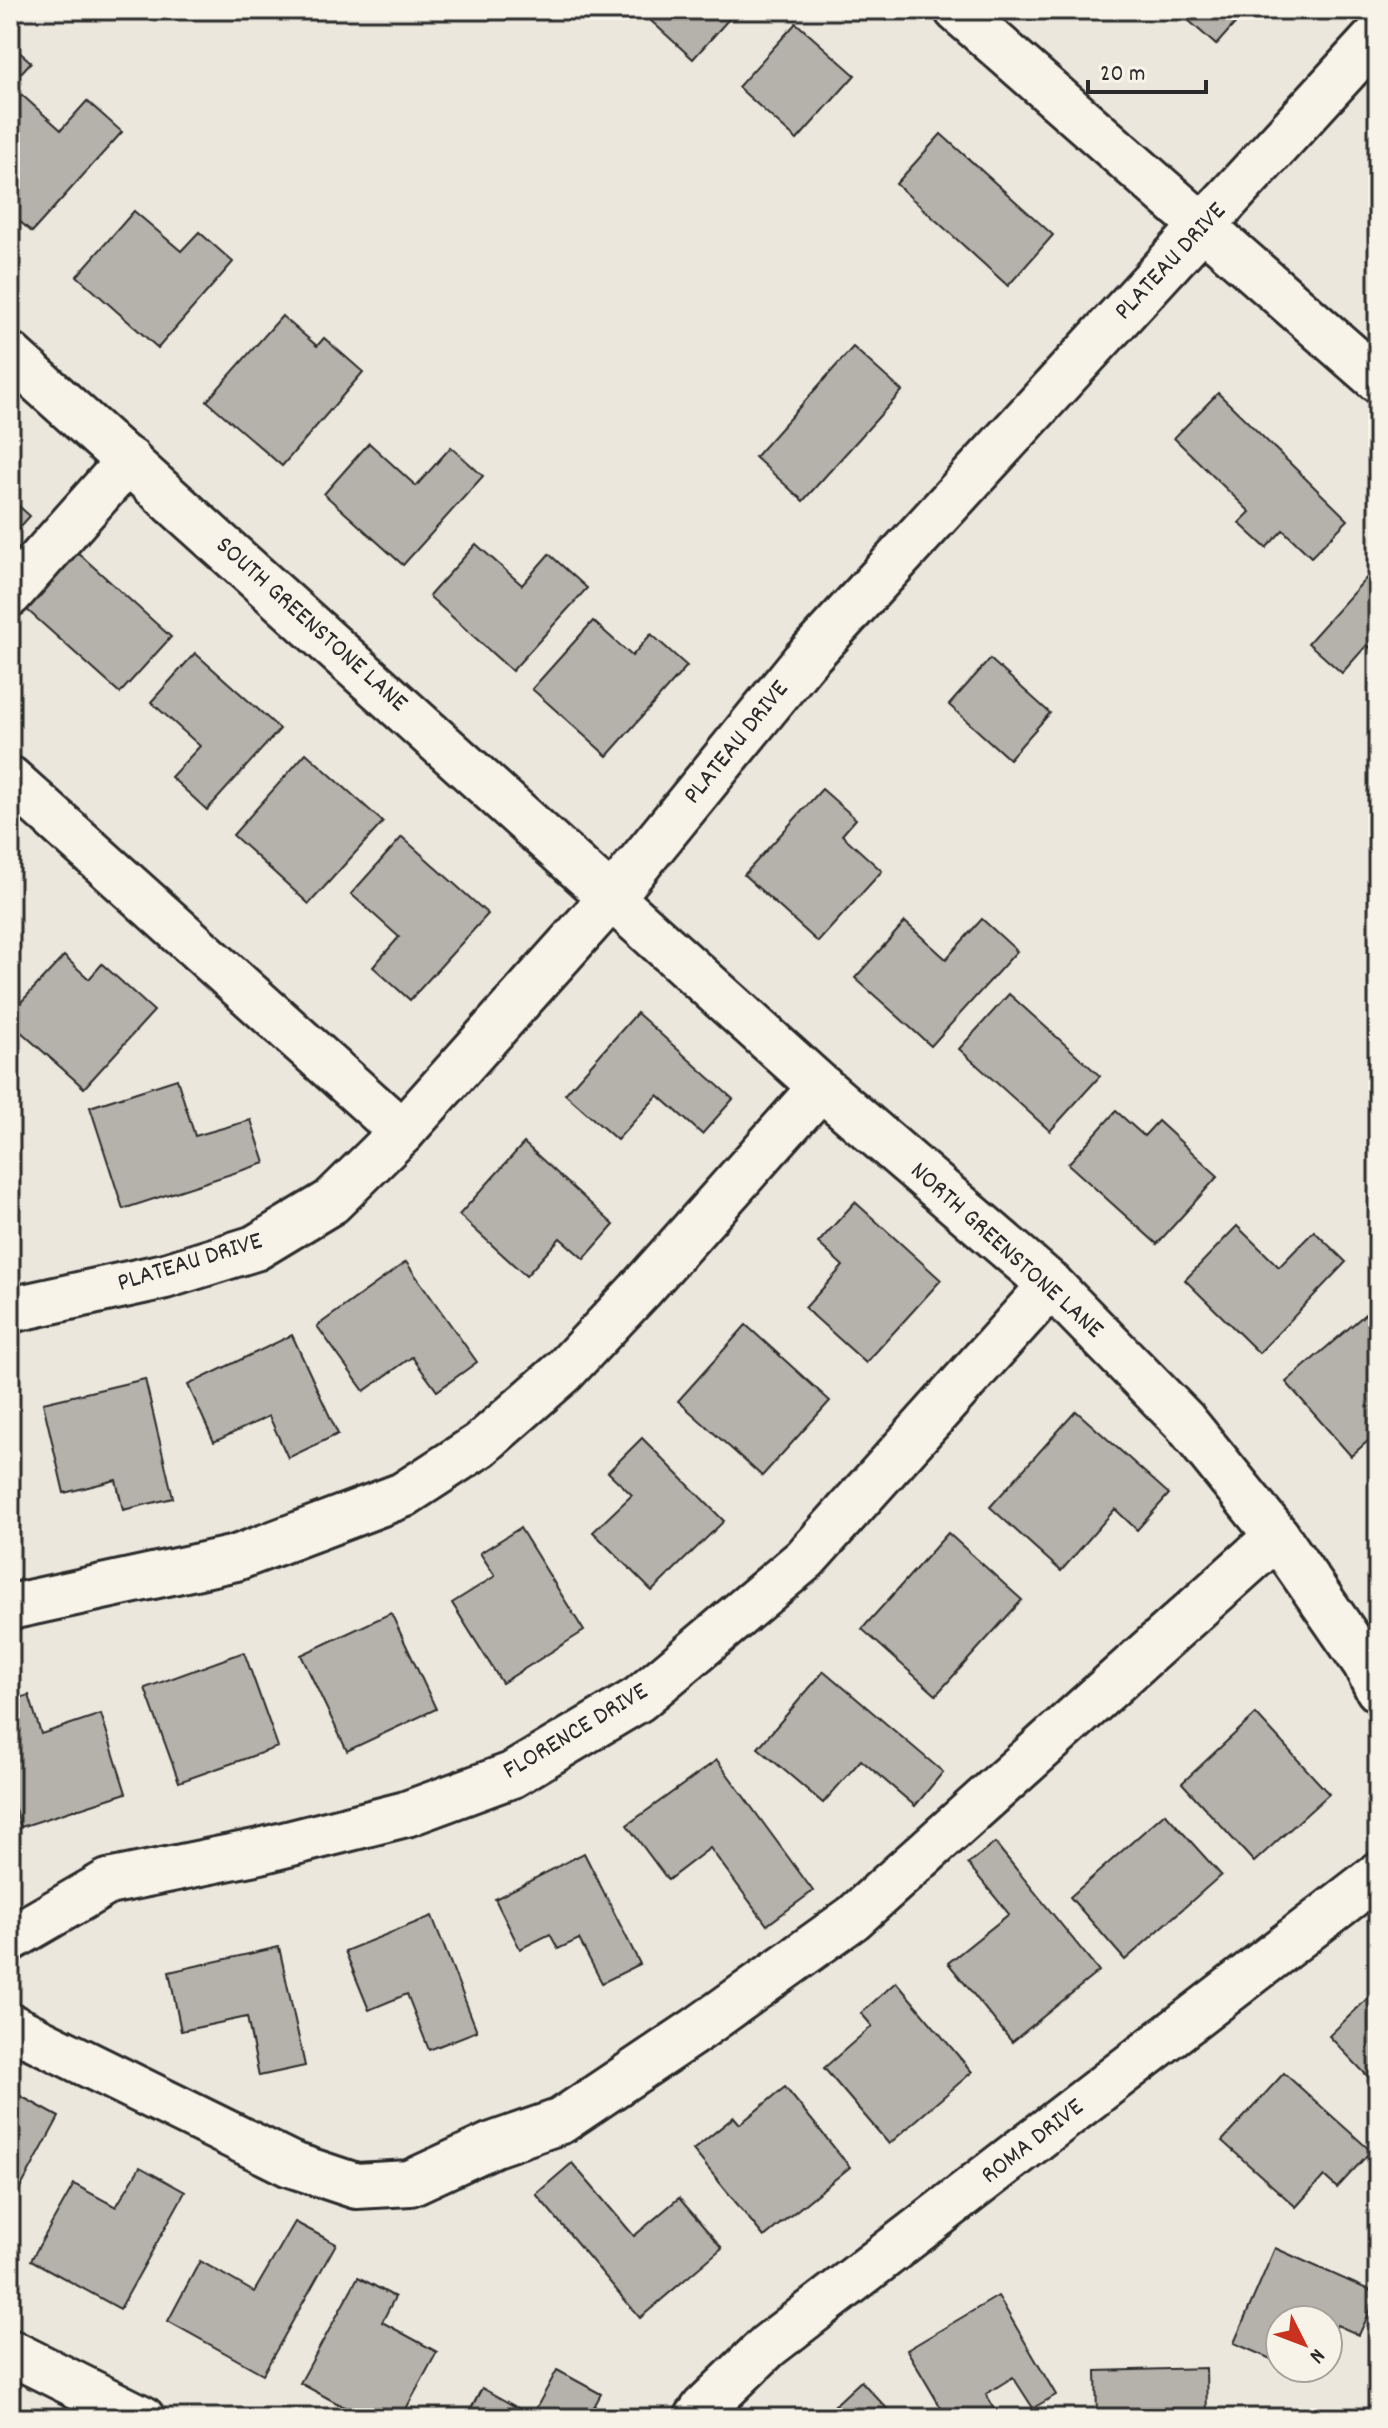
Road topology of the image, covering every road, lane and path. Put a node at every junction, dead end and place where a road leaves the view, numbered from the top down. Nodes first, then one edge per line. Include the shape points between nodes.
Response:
1 (978, 17) edge
2 (1378, 35) edge
3 (1204, 225) junction
4 (10, 355) edge
5 (1378, 380) edge
6 (129, 460) junction
7 (10, 594) edge
8 (10, 779) edge
9 (611, 898) junction
10 (821, 1087) junction
11 (402, 1132) junction
12 (1051, 1285) junction
13 (10, 1310) edge
14 (1277, 1536) junction
15 (10, 1607) edge
16 (1378, 1689) edge
17 (1378, 1875) edge
18 (10, 1939) edge
19 (10, 2026) edge
20 (10, 2352) edge
21 (142, 2418) edge
22 (697, 2418) edge

1 - 3 street
2 - 3 street, PLATEAU DRIVE
3 - 5 street
3 - 9 street, PLATEAU DRIVE via 804,661
4 - 6 street, SOUTH GREENSTONE LANE
6 - 7 street
6 - 9 street, SOUTH GREENSTONE LANE
8 - 11 street
9 - 10 street, NORTH GREENSTONE LANE
9 - 11 street, PLATEAU DRIVE
10 - 12 street, NORTH GREENSTONE LANE
10 - 15 street via 563,1372 480,1445 403,1495 236,1558
11 - 13 street, PLATEAU DRIVE via 331,1202 255,1248 165,1276
12 - 14 street, NORTH GREENSTONE LANE via 1184,1421
12 - 18 street, FLORENCE DRIVE via 805,1559 639,1699 512,1775 406,1814 108,1882
14 - 16 street, NORTH GREENSTONE LANE
14 - 19 street via 853,1918 561,2121 492,2145 410,2183 356,2186 290,2164
17 - 22 street, ROMA DRIVE via 768,2346
20 - 21 street

